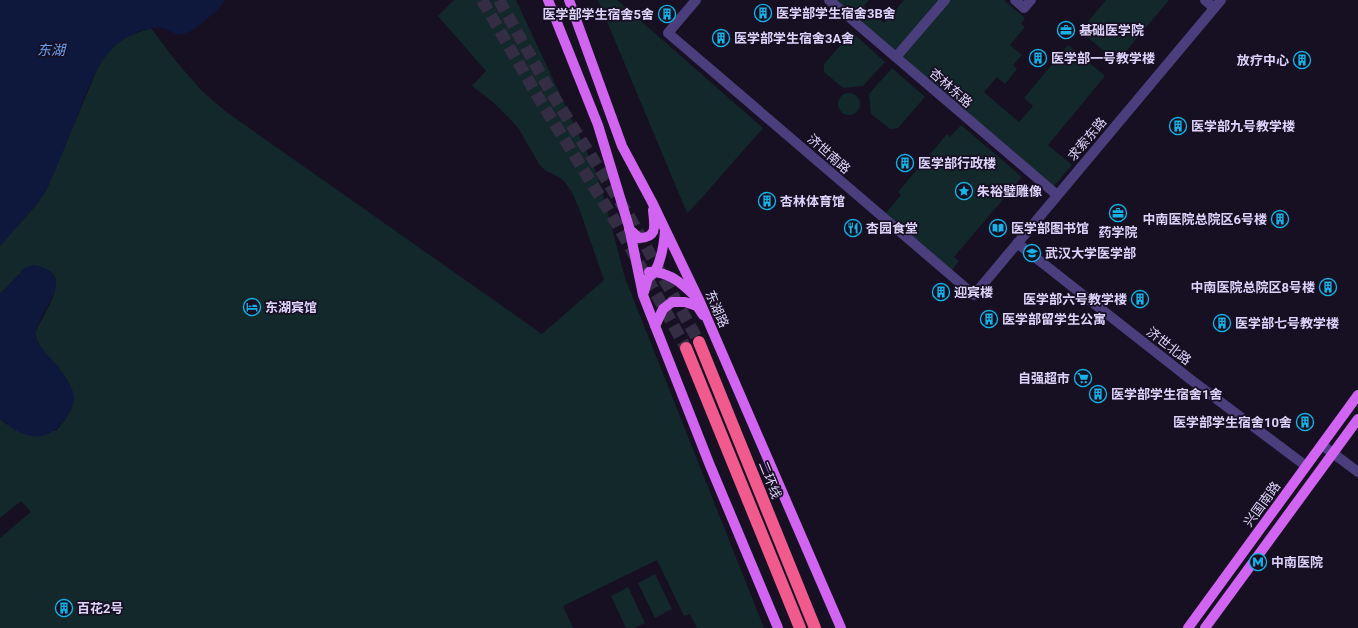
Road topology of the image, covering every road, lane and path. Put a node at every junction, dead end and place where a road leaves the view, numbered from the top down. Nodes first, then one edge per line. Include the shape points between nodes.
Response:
1 (548, 0) edge
2 (569, 0) edge
3 (696, 0) edge
4 (829, 0) edge
5 (945, 0) edge
6 (1015, 0) edge
7 (1031, 0) edge
8 (1204, 0) edge
9 (1221, 0) edge
10 (1214, 8) junction
11 (896, 57) junction
12 (1057, 195) junction
13 (652, 202) junction
14 (629, 229) junction
15 (665, 229) junction
16 (1017, 243) junction
17 (637, 265) junction
18 (655, 272) junction
19 (643, 295) junction
20 (974, 295) joint
21 (700, 302) junction
22 (655, 326) junction
23 (712, 330) junction
24 (699, 342) tunnel mouth
25 (686, 348) tunnel mouth
26 (1358, 395) edge
27 (1358, 419) edge
28 (1322, 445) junction
29 (1333, 453) junction
30 (1306, 466) junction
31 (1358, 472) edge
32 (778, 628) edge
33 (800, 628) edge
34 (815, 628) edge
35 (841, 628) edge
36 (1188, 628) edge
37 (1206, 628) edge

1 - 14 main road via 598,125
2 - 13 main road, 东湖路 via 622,146
3 - 20 street, 济世南路 via 668,33
4 - 11 street, 杏林东路
5 - 11 street
6 - 7 street via 1024,8
8 - 10 street
9 - 10 street, 求索东路
10 - 12 street, 求索东路
11 - 12 street, 杏林东路
12 - 16 street, 求索东路
13 - 14 main road via 655,228 652,234 646,238 639,238
13 - 15 main road, 东湖路
14 - 17 main road
15 - 18 main road via 664,246
15 - 21 main road, 东湖路
16 - 20 street, 求索东路
16 - 30 street, 济世北路
17 - 18 main road via 646,272
17 - 19 main road
18 - 19 main road via 648,278
18 - 21 main road via 678,280
19 - 22 main road
21 - 23 main road, 东湖路
22 - 23 main road via 663,309 672,302 685,302 697,306
22 - 32 main road
23 - 35 main road, 东湖路
24 - 34 highway, 二环线
25 - 33 highway
26 - 28 main road, 兴国南路
27 - 29 main road, 兴国南路
28 - 29 street
28 - 30 main road, 兴国南路
29 - 31 street
29 - 37 main road, 兴国南路
30 - 36 main road, 兴国南路

